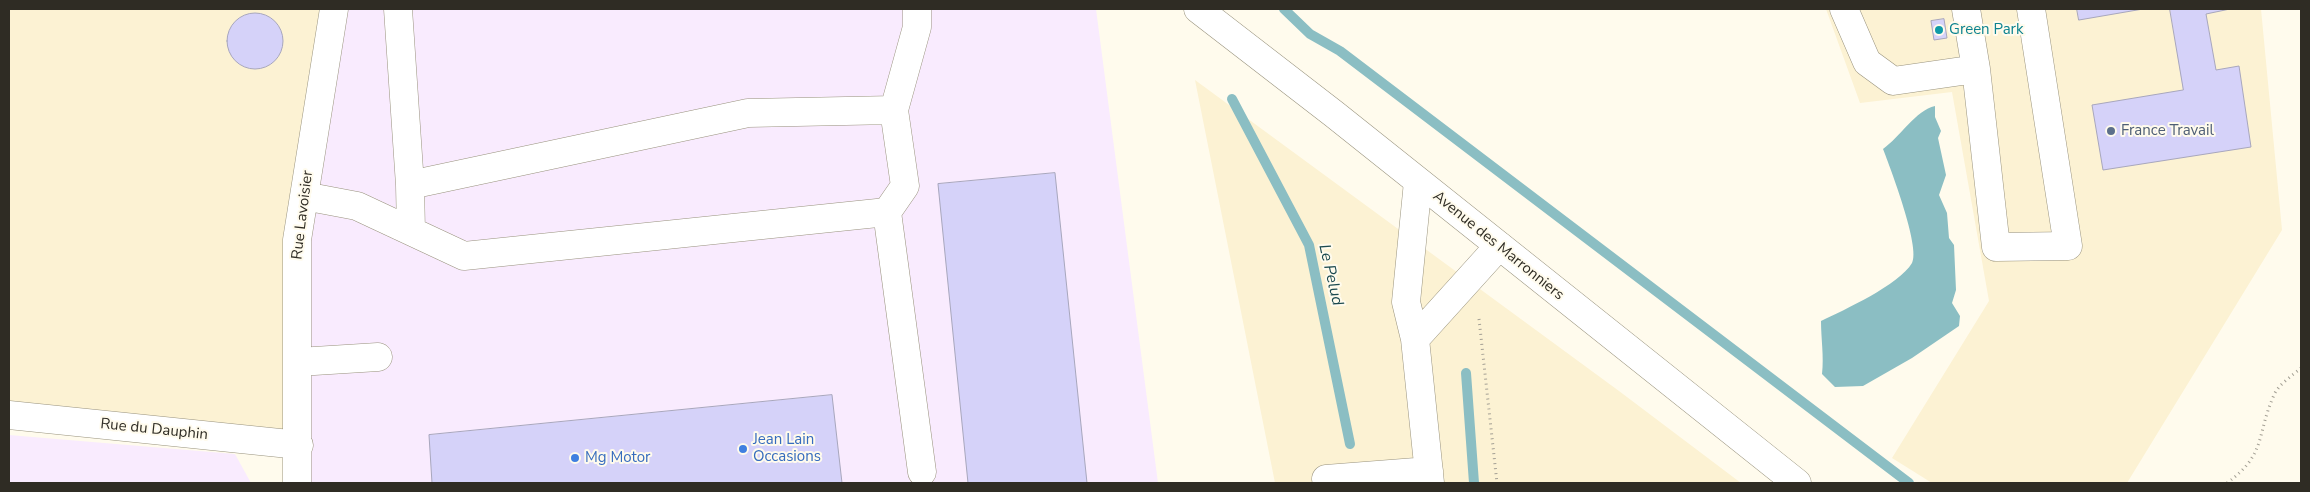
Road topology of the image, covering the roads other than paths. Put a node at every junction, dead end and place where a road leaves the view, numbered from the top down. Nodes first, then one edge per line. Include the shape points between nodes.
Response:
1 (334, 9) edge
2 (398, 9) edge
3 (917, 9) edge
4 (1198, 9) edge
5 (1844, 9) edge
6 (1966, 9) edge
7 (2031, 9) edge
8 (1976, 69) junction
9 (894, 110) junction
10 (1418, 182) junction
11 (410, 185) junction
12 (304, 196) junction
13 (887, 212) junction
14 (411, 231) junction
15 (1499, 246) junction
16 (1415, 339) junction
17 (378, 357) dead end
18 (298, 362) junction
19 (9, 415) edge
20 (299, 445) junction
21 (922, 472) dead end
22 (1430, 477) edge
23 (1326, 479) dead end
24 (297, 483) edge
25 (1797, 483) edge

1 - 12 street, Rue Lavoisier
2 - 11 street
3 - 9 street via 917,27
4 - 10 street, Avenue des Marronniers
5 - 8 street via 1867,62 1892,81
6 - 8 street
7 - 8 street via 2068,246 1996,247
9 - 11 street via 748,113
9 - 13 street via 905,186
10 - 15 street, Avenue des Marronniers
10 - 16 street via 1406,302
11 - 14 street
12 - 14 street via 357,206
12 - 18 street, Rue Lavoisier via 297,240
13 - 14 street via 464,256
13 - 21 street
15 - 16 street
15 - 25 street, Avenue des Marronniers
16 - 22 street
17 - 18 street
18 - 20 street, Rue Lavoisier
19 - 20 street, Rue du Dauphin
20 - 24 street, Rue Lavoisier
22 - 23 street

